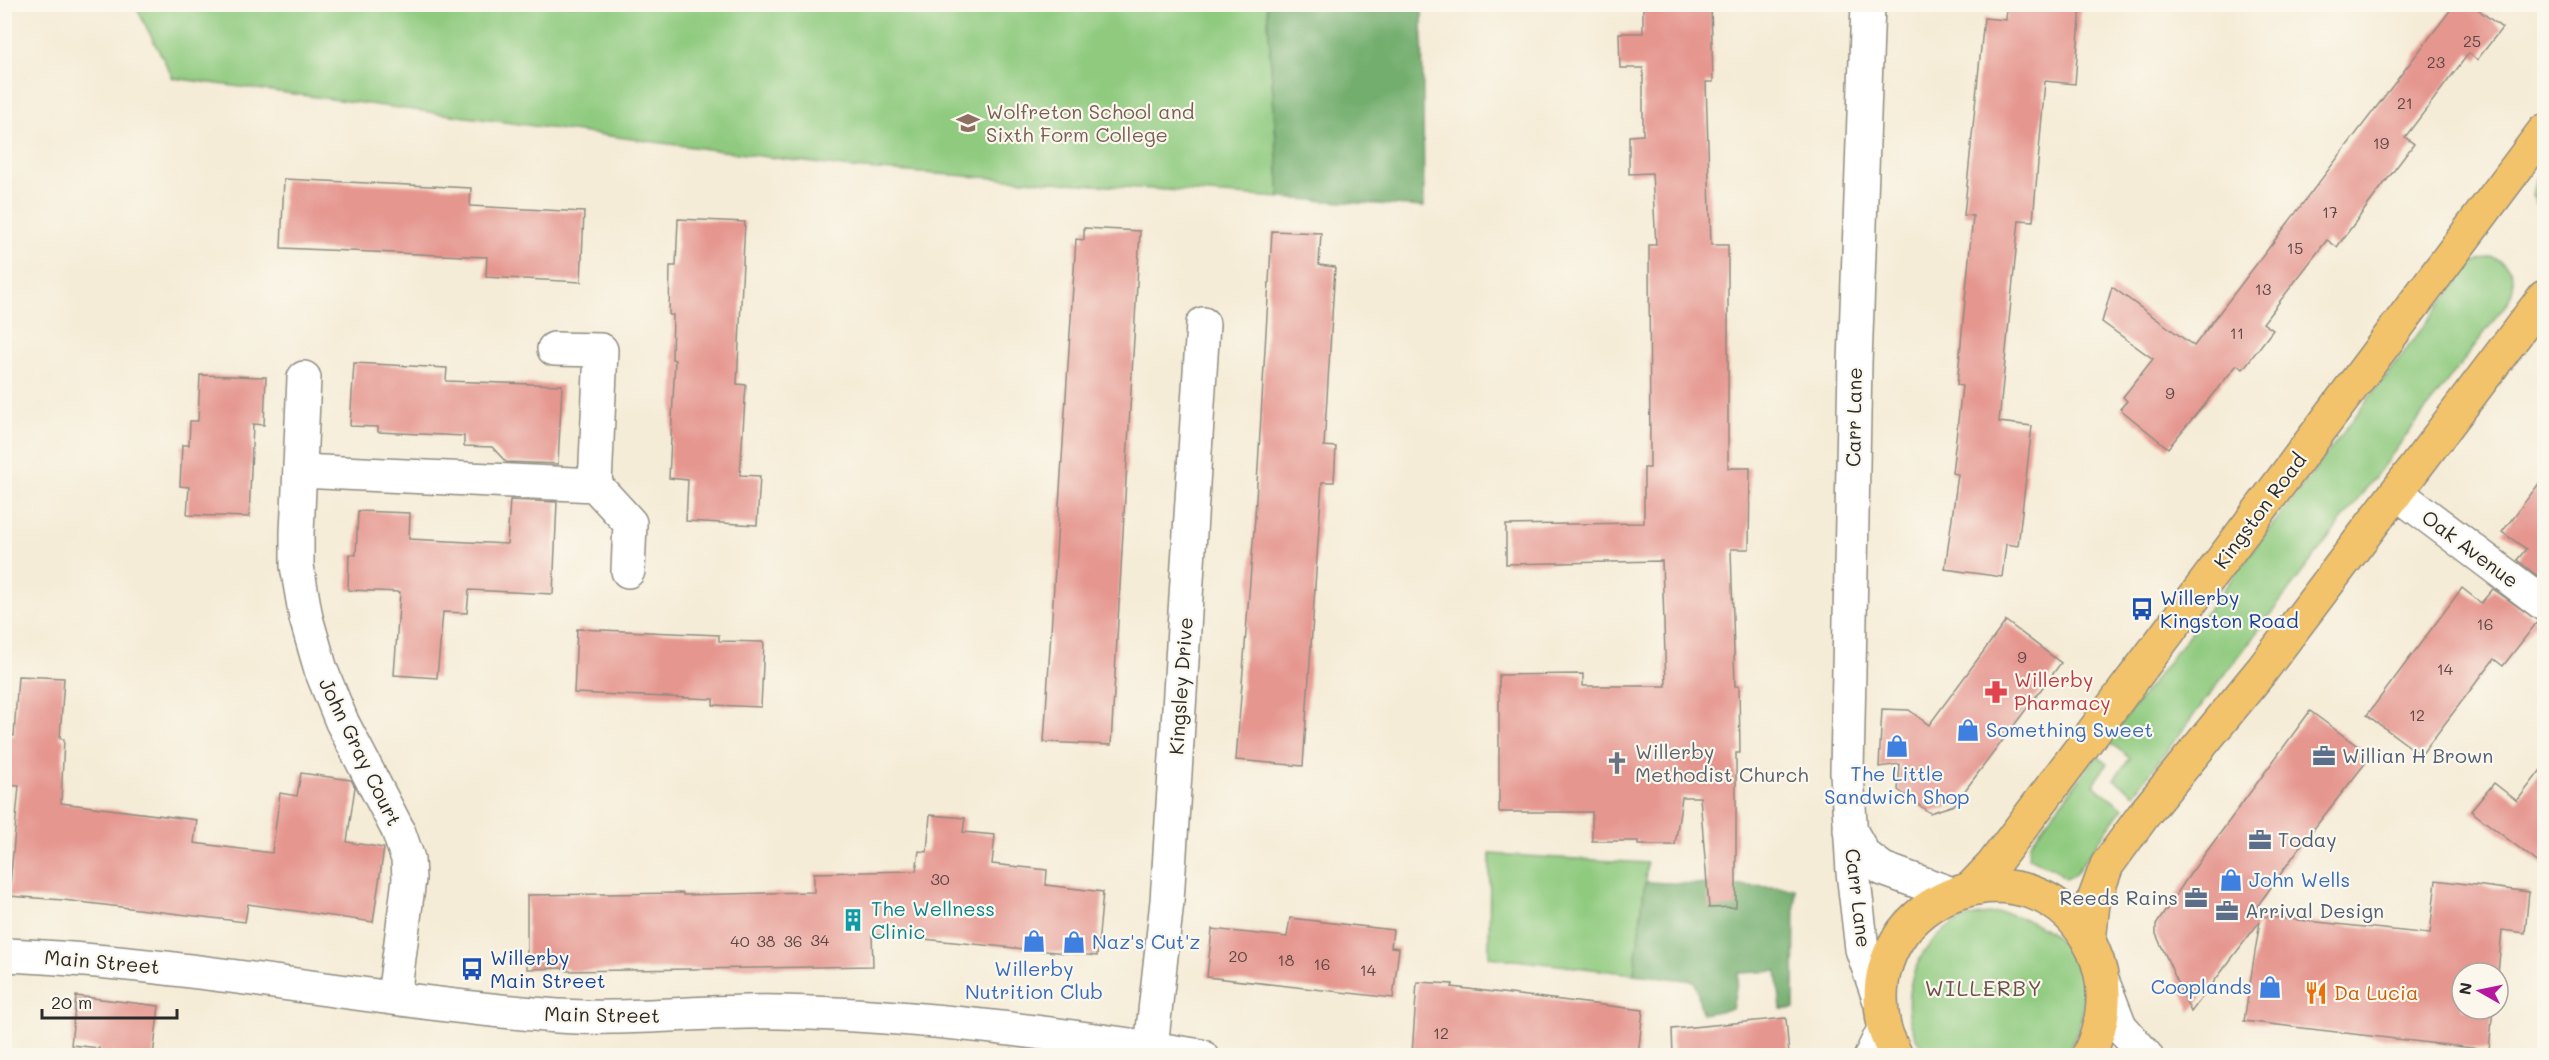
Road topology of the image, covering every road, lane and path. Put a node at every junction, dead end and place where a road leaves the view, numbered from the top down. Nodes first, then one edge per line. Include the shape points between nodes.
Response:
1 (1868, 4) edge
2 (2544, 131) edge
3 (2544, 297) edge
4 (1203, 324) dead end
5 (554, 349) dead end
6 (304, 378) dead end
7 (300, 471) junction
8 (595, 485) junction
9 (2397, 493) junction
10 (628, 571) dead end
11 (2544, 604) edge
12 (1850, 830) junction
13 (1961, 891) junction
14 (2089, 942) junction
15 (4, 955) edge
16 (2104, 985) junction
17 (394, 997) junction
18 (1883, 1035) edge
19 (1151, 1048) junction
20 (1201, 1056) edge
21 (2088, 1056) edge
22 (2146, 1056) edge

1 - 12 street, Carr Lane via 1847,718
2 - 13 main road, Kingston Road via 1992,866
3 - 9 main road
4 - 19 street, Kingsley Drive via 1167,901
5 - 8 street via 601,350
6 - 7 street, John Gray Court
7 - 8 street
7 - 17 street, John Gray Court via 297,566 306,618 342,722 398,830 408,859 409,879
8 - 10 street via 630,523
9 - 11 street, Oak Avenue
9 - 14 main road via 2107,865 2093,903
12 - 13 street, Carr Lane via 1864,855 1883,869
12 - 18 street, Carr Lane via 1862,949
13 - 14 main road via 1994,886 2038,896 2076,923
13 - 18 main road via 1932,904 1899,936 1886,967
14 - 16 main road
15 - 17 street, Main Street via 145,965
16 - 21 main road via 2103,1012
16 - 22 street via 2120,1026
17 - 19 street, Main Street via 548,1015 832,1014 1002,1029
19 - 20 street, Main Street

